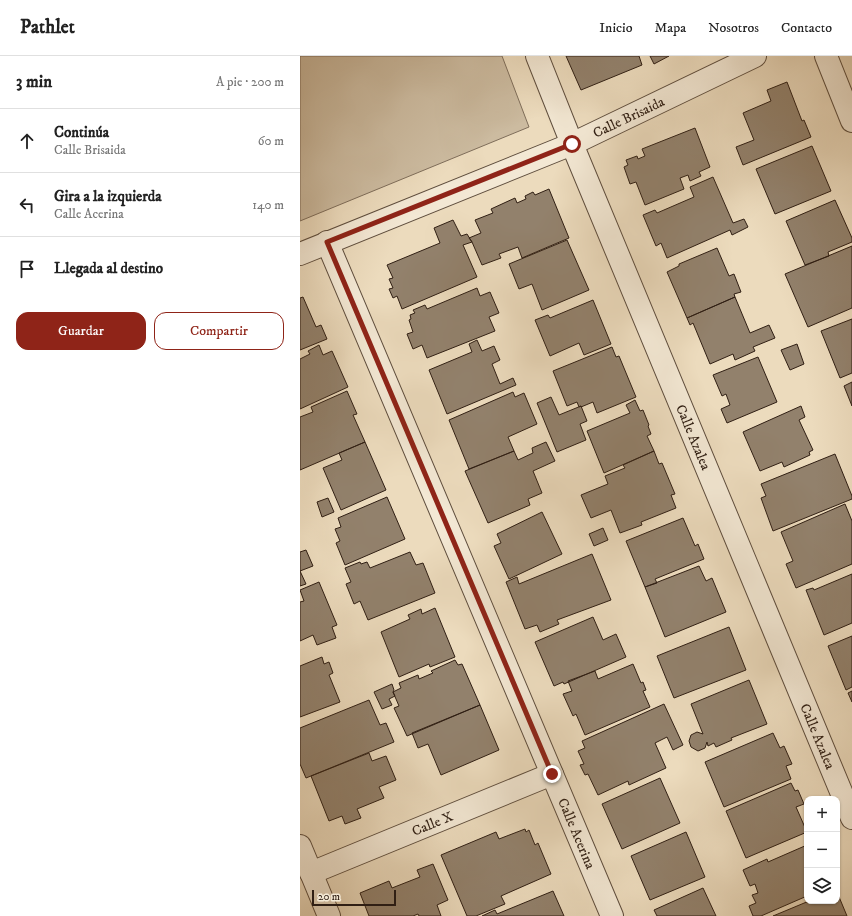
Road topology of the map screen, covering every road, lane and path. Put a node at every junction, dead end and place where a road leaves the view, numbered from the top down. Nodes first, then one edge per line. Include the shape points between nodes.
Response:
1 (537, 56) edge
2 (755, 56) edge
3 (826, 56) edge
4 (852, 121) edge
5 (572, 144) junction
6 (327, 242) junction
7 (300, 254) edge
8 (552, 774) junction
9 (852, 818) edge
10 (300, 846) edge
11 (311, 873) junction
12 (329, 916) edge
13 (612, 916) edge

1 - 5 street, Calle Azalea
2 - 5 street, Calle Brisaida
3 - 4 street
5 - 6 street, Calle Brisaida
5 - 9 street, Calle Azalea
6 - 7 street, Calle Brisaida
6 - 8 street, Calle Acerina
8 - 11 street, Calle X
8 - 13 street, Calle Acerina
10 - 11 street
11 - 12 street

